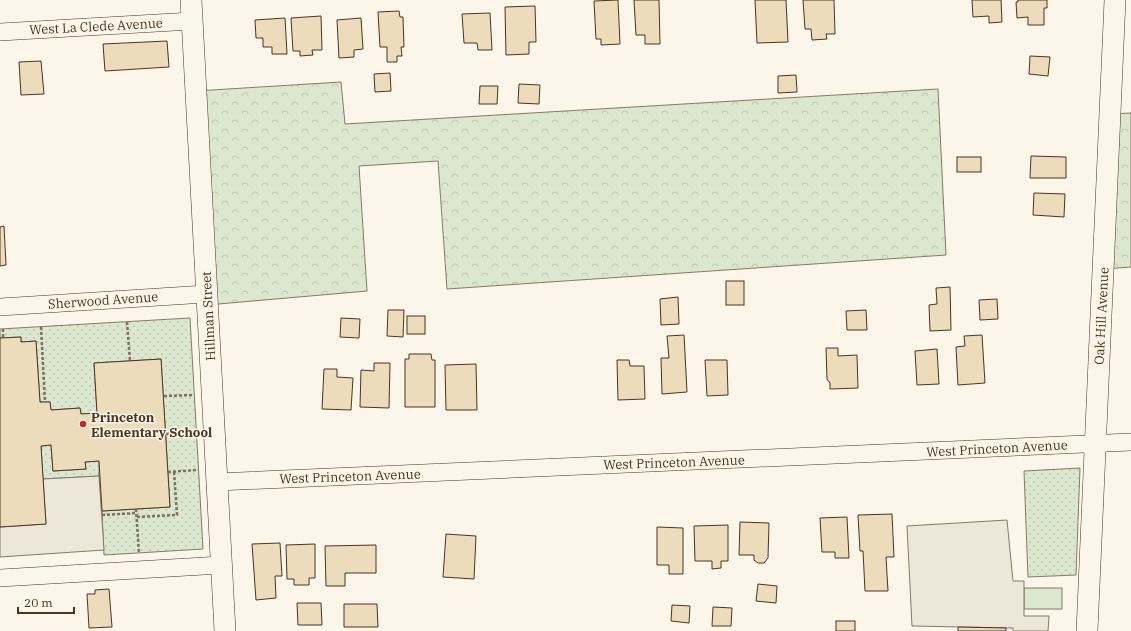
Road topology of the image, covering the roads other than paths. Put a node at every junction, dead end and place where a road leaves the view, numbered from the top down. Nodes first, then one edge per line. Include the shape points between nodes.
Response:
1 (191, 0) edge
2 (1115, 0) edge
3 (192, 21) junction
4 (0, 32) edge
5 (206, 294) junction
6 (0, 307) edge
7 (1131, 442) edge
8 (1096, 443) junction
9 (217, 482) junction
10 (221, 565) junction
11 (0, 578) edge
12 (225, 631) edge
13 (1087, 631) edge

1 - 3 street, Hillman Street
2 - 8 street, Oak Hill Avenue
3 - 4 street, West La Clede Avenue
3 - 5 street, Hillman Street
5 - 6 street, Sherwood Avenue
5 - 9 street, Hillman Street
7 - 8 street, West Princeton Avenue
8 - 9 street, West Princeton Avenue
8 - 13 street, Oak Hill Avenue
9 - 10 street, Hillman Street
10 - 11 street
10 - 12 street, Hillman Street

